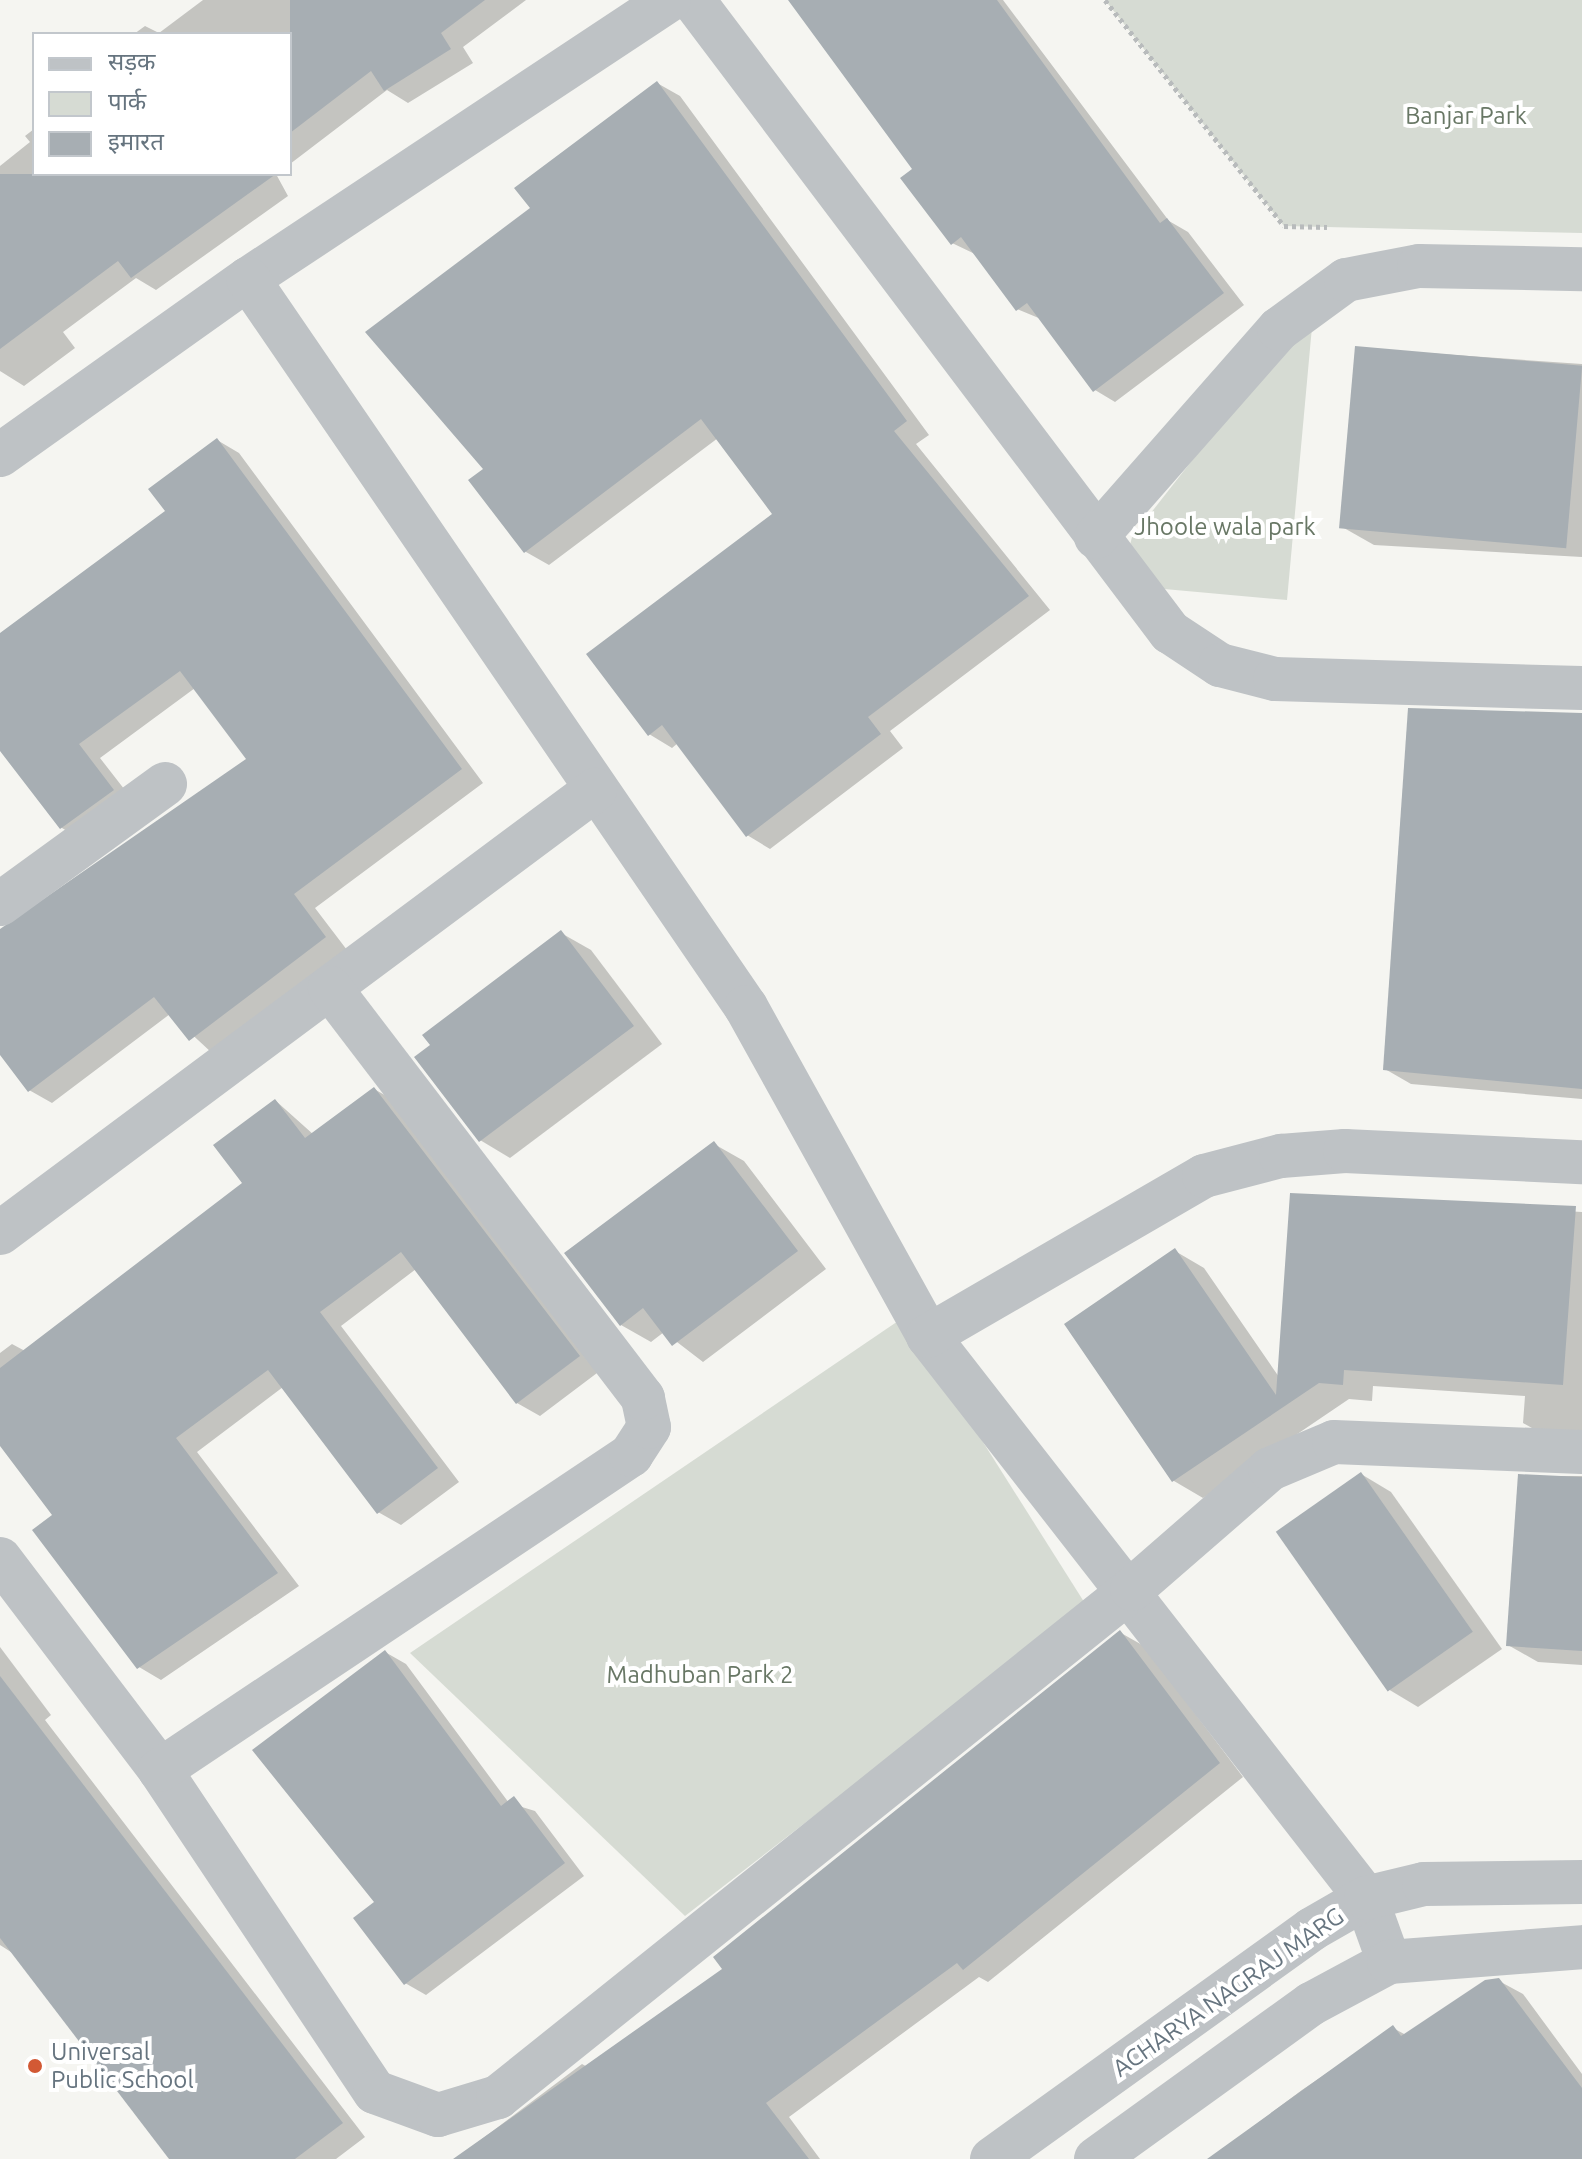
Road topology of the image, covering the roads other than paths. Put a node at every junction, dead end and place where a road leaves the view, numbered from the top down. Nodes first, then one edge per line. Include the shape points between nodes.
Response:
1 (669, 0) edge
2 (693, 0) edge
3 (1582, 269) edge
4 (248, 279) junction
5 (0, 455) edge
6 (1096, 537) junction
7 (1582, 688) edge
8 (165, 784) dead end
9 (595, 790) junction
10 (0, 904) edge
11 (330, 988) junction
12 (1582, 1162) edge
13 (0, 1233) edge
14 (928, 1336) junction
15 (1582, 1452) edge
16 (0, 1559) edge
17 (1132, 1589) junction
18 (160, 1770) junction
19 (1582, 1882) edge
20 (1366, 1898) junction
21 (1582, 1947) edge
22 (1389, 1962) junction
23 (992, 2159) edge
24 (1096, 2159) edge

1 - 4 street
2 - 6 street
3 - 6 street via 1419,266 1346,280 1279,329
4 - 5 street
4 - 9 street
6 - 7 street via 1170,632 1220,665 1275,679
8 - 10 street
9 - 11 street
9 - 14 street via 746,1007
11 - 13 street
11 - 18 street via 643,1398 649,1427 631,1455
12 - 14 street via 1345,1151 1281,1156 1204,1176
14 - 17 street
15 - 17 street via 1334,1442 1270,1469
16 - 18 street
17 - 18 street via 498,2097 438,2115 375,2092
17 - 20 street
19 - 20 street, ACHARYA NAGRAJ MARG via 1424,1884
20 - 22 street
20 - 23 street, ACHARYA NAGRAJ MARG via 1312,1929
21 - 22 street
22 - 24 street via 1311,2004

